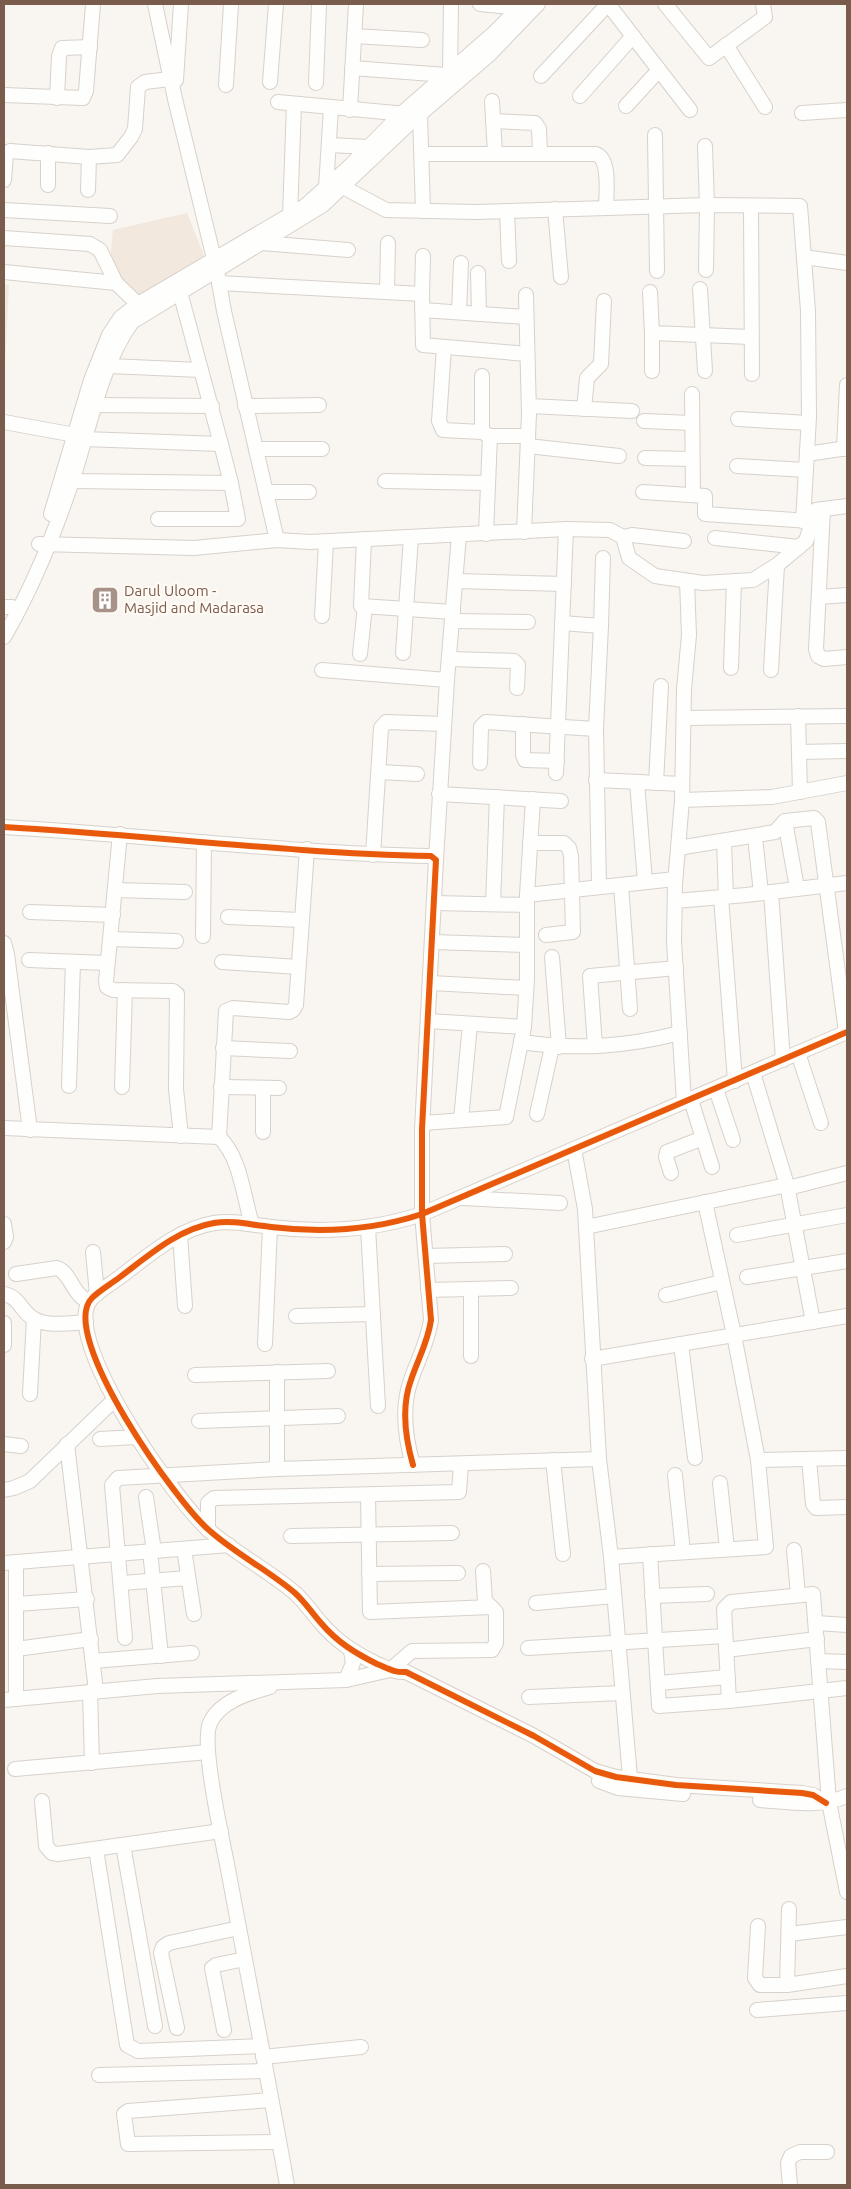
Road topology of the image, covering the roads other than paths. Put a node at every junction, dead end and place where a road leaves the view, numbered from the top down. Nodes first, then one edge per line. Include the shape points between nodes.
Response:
1 (93, 4) edge
2 (155, 4) edge
3 (181, 4) edge
4 (231, 4) edge
5 (276, 4) edge
6 (319, 4) edge
7 (356, 4) edge
8 (451, 4) edge
9 (480, 4) edge
10 (538, 4) edge
11 (608, 4) edge
12 (665, 4) edge
13 (763, 4) edge
14 (521, 6) edge
15 (354, 36) junction
16 (633, 36) junction
17 (422, 40) dead end
18 (726, 45) junction
19 (90, 47) junction
20 (352, 68) junction
21 (659, 70) junction
22 (448, 73) junction
23 (541, 76) dead end
24 (170, 79) junction
25 (270, 82) dead end
26 (316, 83) dead end
27 (226, 85) dead end
28 (4, 95) edge
29 (580, 96) dead end
30 (57, 98) junction
31 (175, 100) junction
32 (492, 101) dead end
33 (278, 102) dead end
34 (294, 104) junction
35 (626, 106) dead end
36 (764, 107) dead end
37 (331, 108) junction
38 (350, 110) junction
39 (690, 110) dead end
40 (847, 110) edge
41 (402, 113) junction
42 (802, 113) dead end
43 (418, 116) junction
44 (493, 121) junction
45 (655, 135) dead end
46 (329, 145) junction
47 (705, 146) dead end
48 (369, 147) junction
49 (48, 153) junction
50 (422, 154) junction
51 (495, 154) junction
52 (540, 154) junction
53 (89, 157) junction
54 (4, 180) edge
55 (48, 185) dead end
56 (343, 187) junction
57 (326, 188) junction
58 (88, 190) dead end
59 (708, 205) junction
60 (750, 207) junction
61 (606, 208) junction
62 (655, 208) junction
63 (555, 209) junction
64 (4, 210) edge
65 (423, 211) junction
66 (507, 211) junction
67 (110, 216) dead end
68 (293, 219) junction
69 (4, 238) edge
70 (262, 243) junction
71 (388, 243) dead end
72 (348, 250) dead end
73 (423, 256) dead end
74 (804, 257) junction
75 (509, 261) dead end
76 (461, 263) dead end
77 (847, 263) edge
78 (706, 270) dead end
79 (216, 271) junction
80 (657, 271) dead end
81 (4, 272) edge
82 (478, 273) dead end
83 (561, 277) dead end
84 (116, 283) junction
85 (700, 288) dead end
86 (180, 292) junction
87 (387, 292) junction
88 (650, 292) dead end
89 (422, 294) junction
90 (526, 295) dead end
91 (604, 301) dead end
92 (142, 308) junction
93 (422, 310) junction
94 (459, 312) junction
95 (479, 314) junction
96 (526, 317) junction
97 (652, 333) junction
98 (703, 336) junction
99 (751, 337) junction
100 (444, 347) junction
101 (527, 354) junction
102 (109, 366) junction
103 (201, 370) junction
104 (652, 371) dead end
105 (705, 371) dead end
106 (752, 374) dead end
107 (482, 376) dead end
108 (847, 385) edge
109 (692, 394) dead end
110 (96, 405) junction
111 (319, 405) dead end
112 (212, 406) junction
113 (245, 406) junction
114 (529, 406) junction
115 (584, 408) junction
116 (632, 410) dead end
117 (738, 419) dead end
118 (644, 421) dead end
119 (4, 422) edge
120 (692, 422) junction
121 (808, 423) junction
122 (486, 434) junction
123 (79, 437) junction
124 (528, 441) junction
125 (221, 444) junction
126 (322, 449) dead end
127 (846, 449) edge
128 (256, 450) junction
129 (807, 454) junction
130 (619, 456) dead end
131 (645, 458) dead end
132 (692, 460) junction
133 (737, 466) dead end
134 (806, 470) junction
135 (72, 481) junction
136 (385, 481) dead end
137 (231, 483) junction
138 (487, 483) junction
139 (266, 492) junction
140 (309, 492) dead end
141 (642, 492) dead end
142 (693, 495) junction
143 (847, 506) edge
144 (823, 509) junction
145 (158, 519) dead end
146 (808, 521) junction
147 (566, 529) junction
148 (524, 532) junction
149 (486, 534) junction
150 (459, 535) junction
151 (411, 537) junction
152 (623, 537) junction
153 (715, 538) dead end
154 (276, 540) junction
155 (364, 540) junction
156 (684, 541) dead end
157 (326, 542) junction
158 (44, 544) junction
159 (799, 547) junction
160 (604, 558) dead end
161 (777, 565) junction
162 (456, 581) junction
163 (686, 581) junction
164 (734, 581) junction
165 (564, 584) junction
166 (847, 595) edge
167 (819, 597) junction
168 (365, 606) junction
169 (8, 607) edge
170 (407, 609) junction
171 (322, 616) dead end
172 (453, 616) junction
173 (4, 620) edge
174 (528, 622) dead end
175 (562, 623) junction
176 (600, 626) junction
177 (4, 637) edge
178 (403, 653) dead end
179 (360, 654) dead end
180 (847, 657) edge
181 (450, 659) junction
182 (730, 668) dead end
183 (322, 670) dead end
184 (771, 670) dead end
185 (447, 680) junction
186 (661, 686) dead end
187 (517, 688) dead end
188 (798, 716) junction
189 (847, 716) edge
190 (685, 718) junction
191 (444, 724) junction
192 (523, 724) junction
193 (559, 727) junction
194 (596, 729) junction
195 (847, 751) edge
196 (799, 752) junction
197 (480, 763) dead end
198 (378, 772) junction
199 (417, 774) dead end
200 (596, 780) junction
201 (637, 782) junction
202 (656, 783) junction
203 (847, 783) edge
204 (682, 784) junction
205 (800, 792) junction
206 (439, 794) junction
207 (497, 797) junction
208 (533, 799) junction
209 (682, 800) junction
210 (561, 801) dead end
211 (785, 821) junction
212 (4, 827) edge
213 (120, 834) junction
214 (755, 837) junction
215 (204, 842) junction
216 (724, 842) junction
217 (530, 843) junction
218 (678, 848) junction
219 (307, 849) junction
220 (373, 855) junction
221 (436, 860) junction
222 (675, 879) junction
223 (645, 882) junction
224 (847, 883) edge
225 (621, 885) junction
226 (825, 885) junction
227 (599, 887) junction
228 (797, 888) junction
229 (115, 890) junction
230 (573, 890) junction
231 (185, 892) dead end
232 (766, 892) junction
233 (723, 897) junction
234 (527, 900) junction
235 (675, 901) junction
236 (435, 902) junction
237 (493, 904) junction
238 (30, 912) dead end
239 (113, 915) junction
240 (228, 917) dead end
241 (300, 920) junction
242 (546, 935) dead end
243 (203, 936) dead end
244 (111, 939) junction
245 (176, 941) dead end
246 (4, 942) edge
247 (433, 942) junction
248 (527, 945) junction
249 (552, 957) dead end
250 (29, 960) dead end
251 (73, 962) junction
252 (222, 962) dead end
253 (106, 963) junction
254 (298, 967) junction
255 (676, 968) junction
256 (627, 972) junction
257 (431, 983) junction
258 (526, 988) junction
259 (125, 990) junction
260 (630, 1009) dead end
261 (429, 1021) junction
262 (470, 1024) junction
263 (524, 1027) junction
264 (846, 1032) edge
265 (680, 1033) junction
266 (521, 1042) junction
267 (595, 1046) junction
268 (556, 1047) junction
269 (223, 1048) junction
270 (290, 1051) dead end
271 (798, 1053) junction
272 (783, 1060) junction
273 (753, 1073) junction
274 (735, 1081) junction
275 (69, 1086) dead end
276 (122, 1087) dead end
277 (221, 1087) junction
278 (263, 1088) junction
279 (279, 1088) dead end
280 (716, 1089) junction
281 (688, 1101) junction
282 (537, 1114) dead end
283 (461, 1120) junction
284 (422, 1122) junction
285 (821, 1123) dead end
286 (4, 1128) edge
287 (30, 1130) junction
288 (262, 1132) dead end
289 (181, 1136) junction
290 (219, 1137) junction
291 (703, 1138) junction
292 (733, 1140) dead end
293 (574, 1149) junction
294 (712, 1167) dead end
295 (671, 1173) dead end
296 (847, 1173) edge
297 (788, 1186) junction
298 (460, 1198) junction
299 (705, 1202) junction
300 (560, 1203) dead end
301 (422, 1214) junction
302 (847, 1215) edge
303 (4, 1224) edge
304 (252, 1224) junction
305 (795, 1225) junction
306 (270, 1227) junction
307 (368, 1227) junction
308 (586, 1227) junction
309 (180, 1235) junction
310 (737, 1235) dead end
311 (4, 1242) edge
312 (93, 1252) dead end
313 (505, 1254) dead end
314 (426, 1256) junction
315 (847, 1262) edge
316 (803, 1269) junction
317 (16, 1274) dead end
318 (746, 1277) dead end
319 (722, 1282) junction
320 (511, 1288) dead end
321 (471, 1289) junction
322 (428, 1290) junction
323 (4, 1294) edge
324 (666, 1295) dead end
325 (93, 1298) junction
326 (185, 1306) dead end
327 (373, 1314) junction
328 (296, 1316) dead end
329 (847, 1316) edge
330 (34, 1319) junction
331 (86, 1322) junction
332 (813, 1322) junction
333 (4, 1323) edge
334 (734, 1335) junction
335 (265, 1344) dead end
336 (681, 1344) junction
337 (4, 1345) edge
338 (471, 1356) dead end
339 (592, 1359) junction
340 (328, 1371) dead end
341 (277, 1372) junction
342 (195, 1375) dead end
343 (30, 1394) dead end
344 (114, 1400) junction
345 (378, 1406) dead end
346 (338, 1416) dead end
347 (277, 1418) junction
348 (199, 1421) dead end
349 (137, 1437) junction
350 (100, 1439) dead end
351 (4, 1444) edge
352 (67, 1444) junction
353 (21, 1446) dead end
354 (695, 1458) dead end
355 (847, 1458) edge
356 (599, 1459) junction
357 (809, 1459) junction
358 (553, 1460) junction
359 (758, 1460) junction
360 (461, 1464) junction
361 (413, 1465) junction
362 (277, 1469) junction
363 (163, 1475) junction
364 (674, 1475) dead end
365 (720, 1483) dead end
366 (4, 1490) edge
367 (368, 1494) junction
368 (146, 1497) dead end
369 (847, 1507) edge
370 (208, 1530) junction
371 (452, 1533) dead end
372 (368, 1534) junction
373 (291, 1536) dead end
374 (229, 1545) junction
375 (184, 1548) junction
376 (727, 1549) junction
377 (794, 1550) dead end
378 (152, 1551) junction
379 (683, 1552) junction
380 (119, 1554) junction
381 (563, 1554) dead end
382 (650, 1554) junction
383 (81, 1556) junction
384 (611, 1557) junction
385 (10, 1562) edge
386 (482, 1571) dead end
387 (458, 1573) dead end
388 (369, 1574) junction
389 (188, 1578) junction
390 (153, 1581) junction
391 (122, 1584) junction
392 (706, 1594) dead end
393 (798, 1595) junction
394 (614, 1596) junction
395 (652, 1596) junction
396 (87, 1599) junction
397 (536, 1603) dead end
398 (16, 1604) junction
399 (491, 1607) junction
400 (194, 1614) dead end
401 (816, 1623) junction
402 (847, 1625) edge
403 (125, 1638) dead end
404 (91, 1639) junction
405 (817, 1639) junction
406 (655, 1640) junction
407 (618, 1642) junction
408 (726, 1643) junction
409 (528, 1648) dead end
410 (16, 1649) junction
411 (351, 1651) junction
412 (192, 1653) dead end
413 (161, 1656) junction
414 (93, 1661) junction
415 (818, 1661) junction
416 (847, 1662) edge
417 (394, 1671) junction
418 (728, 1677) junction
419 (346, 1680) junction
420 (658, 1683) junction
421 (285, 1684) junction
422 (847, 1688) edge
423 (93, 1691) junction
424 (821, 1691) junction
425 (622, 1693) junction
426 (530, 1697) dead end
427 (10, 1699) edge
428 (729, 1701) junction
429 (208, 1752) junction
430 (92, 1763) junction
431 (15, 1768) dead end
432 (630, 1784) junction
433 (847, 1796) edge
434 (42, 1801) dead end
435 (828, 1803) junction
436 (221, 1831) junction
437 (123, 1845) junction
438 (96, 1849) junction
439 (847, 1892) edge
440 (789, 1909) dead end
441 (758, 1926) dead end
442 (847, 1927) edge
443 (239, 1928) junction
444 (789, 1934) junction
445 (245, 1959) junction
446 (847, 1976) edge
447 (787, 1984) junction
448 (847, 2003) edge
449 (757, 2010) dead end
450 (155, 2026) dead end
451 (177, 2028) dead end
452 (224, 2030) dead end
453 (361, 2047) dead end
454 (262, 2052) junction
455 (265, 2071) junction
456 (99, 2075) dead end
457 (271, 2100) junction
458 (280, 2142) junction
459 (827, 2152) dead end
460 (287, 2185) edge
461 (790, 2185) edge

1 - 19 street
2 - 24 street
3 - 31 street
4 - 27 street
5 - 25 street
6 - 26 street
7 - 15 street
8 - 22 street
9 - 14 street
10 - 43 street via 490,54
11 - 16 street
11 - 23 street
12 - 18 street via 709,58
13 - 18 street via 765,17
14 - 22 street
15 - 17 street
15 - 20 street
16 - 21 street
16 - 29 street
18 - 36 street
19 - 30 street via 85,96 80,99
19 - 30 street via 62,48
20 - 22 street
20 - 38 street
21 - 35 street
21 - 39 street
22 - 41 street
24 - 31 street
24 - 53 street via 144,82 138,87 135,129 117,155
28 - 30 street
31 - 79 street
32 - 44 street
33 - 34 street
34 - 37 street
34 - 68 street
37 - 38 street
37 - 46 street
38 - 41 street
40 - 42 street
41 - 43 street
41 - 48 street
43 - 50 street
43 - 56 street
44 - 51 street
44 - 52 street via 535,123 539,129
45 - 62 street
46 - 48 street
46 - 57 street
47 - 59 street
48 - 57 street
49 - 53 street
49 - 54 street via 10,151 6,154
49 - 55 street
50 - 51 street
50 - 65 street
51 - 52 street
52 - 61 street via 600,156 605,163
53 - 58 street
56 - 65 street via 386,210
56 - 68 street via 323,205
57 - 68 street
59 - 60 street
59 - 62 street
59 - 78 street
60 - 74 street via 800,206
60 - 99 street
61 - 62 street
61 - 63 street
62 - 80 street
63 - 66 street
63 - 83 street
64 - 67 street
65 - 66 street
66 - 75 street
68 - 70 street
68 - 79 street
69 - 84 street via 90,244 100,250
70 - 72 street
70 - 79 street
71 - 87 street
73 - 89 street
74 - 77 street
74 - 121 street via 808,311
76 - 94 street
79 - 86 street
79 - 87 street
79 - 92 street
79 - 113 street
81 - 84 street
82 - 95 street
84 - 92 street
85 - 98 street
86 - 92 street
86 - 103 street
87 - 89 street
88 - 97 street
89 - 93 street
90 - 96 street
91 - 115 street via 601,364 586,378
92 - 102 street via 123,335
92 - 123 street via 121,317 109,335 91,380
93 - 94 street
93 - 100 street via 423,345
94 - 95 street
95 - 96 street
96 - 101 street
97 - 98 street
97 - 104 street
98 - 99 street
98 - 105 street
99 - 106 street
100 - 101 street
100 - 122 street via 440,426 446,431
101 - 114 street
102 - 103 street
102 - 110 street
103 - 112 street
107 - 122 street
108 - 127 street
109 - 120 street
110 - 112 street
110 - 123 street
111 - 113 street
112 - 125 street
113 - 128 street
114 - 115 street
114 - 124 street
115 - 116 street
117 - 121 street
118 - 120 street
119 - 123 street
120 - 132 street
121 - 129 street
122 - 124 street
122 - 138 street
123 - 125 street
123 - 135 street
123 - 158 street
124 - 130 street
124 - 148 street
125 - 137 street
126 - 128 street
127 - 129 street
128 - 139 street
129 - 134 street
131 - 132 street
132 - 142 street
133 - 134 street
134 - 146 street
135 - 137 street
135 - 158 street
136 - 138 street
137 - 145 street via 238,519
138 - 149 street
139 - 140 street
139 - 154 street
141 - 142 street
142 - 146 street via 705,496 705,514
143 - 144 street
144 - 146 street via 816,510
144 - 167 street
146 - 159 street via 806,541
147 - 148 street
147 - 152 street via 610,530
147 - 165 street
148 - 149 street
149 - 150 street
150 - 151 street
150 - 162 street
151 - 155 street
151 - 170 street
152 - 156 street
152 - 163 street via 629,558 655,576
153 - 159 street
154 - 157 street
154 - 158 street via 194,548
155 - 157 street
155 - 168 street via 361,606
157 - 171 street
158 - 169 street
158 - 177 street via 23,604
159 - 161 street
160 - 176 street
161 - 164 street via 753,580
161 - 184 street
162 - 165 street
162 - 172 street
163 - 164 street
163 - 190 street
164 - 182 street
165 - 175 street
166 - 167 street
167 - 180 street via 818,656 824,659
168 - 170 street
168 - 179 street
169 - 173 street
170 - 172 street
170 - 178 street
172 - 174 street
172 - 181 street
175 - 176 street
175 - 193 street
176 - 194 street
181 - 185 street
181 - 187 street via 514,661 518,665
183 - 185 street
185 - 191 street
186 - 202 street
188 - 189 street
188 - 190 street
188 - 196 street
190 - 204 street
191 - 198 street via 386,722 381,728
191 - 206 street
192 - 193 street
192 - 193 street via 525,760 557,767
192 - 197 street via 486,722 481,727
193 - 194 street
194 - 200 street
195 - 196 street
196 - 205 street
198 - 199 street
198 - 220 street
200 - 201 street
200 - 227 street
201 - 202 street
201 - 223 street
202 - 204 street
203 - 205 street
204 - 209 street
205 - 209 street via 772,797
206 - 207 street
206 - 221 street
207 - 208 street
207 - 237 street
208 - 210 street
208 - 217 street
209 - 218 street
211 - 214 street via 775,832
211 - 226 street via 814,818 818,822
211 - 228 street
212 - 213 street
213 - 215 street
213 - 229 street
214 - 216 street
214 - 232 street
215 - 219 street
215 - 243 street
216 - 218 street
216 - 233 street
217 - 230 street via 564,843 569,848
217 - 234 street
218 - 222 street
219 - 220 street
219 - 241 street
220 - 221 street via 431,856
221 - 236 street
222 - 223 street
222 - 235 street
223 - 225 street
224 - 226 street
225 - 227 street
225 - 256 street
226 - 228 street
226 - 264 street
227 - 230 street
228 - 232 street
229 - 231 street
229 - 239 street
230 - 234 street
230 - 242 street via 572,932
232 - 233 street
232 - 272 street
233 - 235 street
233 - 274 street
234 - 237 street
234 - 248 street
235 - 255 street
236 - 237 street
236 - 247 street
238 - 239 street
239 - 244 street
240 - 241 street
241 - 254 street
244 - 245 street
244 - 253 street
246 - 287 street
247 - 248 street
247 - 257 street
248 - 258 street
249 - 268 street
250 - 251 street
251 - 253 street
251 - 275 street
252 - 254 street
253 - 259 street via 107,987
254 - 269 street via 293,1010 230,1008 225,1015
255 - 256 street
255 - 265 street
256 - 260 street
256 - 267 street via 590,976
257 - 258 street
257 - 261 street
258 - 263 street
259 - 276 street
259 - 289 street via 173,991 177,994 176,1089
261 - 262 street
261 - 284 street
262 - 263 street
262 - 283 street
263 - 266 street
264 - 271 street
265 - 267 street via 637,1044
265 - 281 street
266 - 268 street
266 - 283 street via 506,1117
267 - 268 street
268 - 282 street
269 - 270 street
269 - 277 street
271 - 272 street
271 - 285 street
272 - 273 street
273 - 274 street
273 - 297 street
274 - 280 street
277 - 278 street
277 - 290 street
278 - 279 street
278 - 288 street
280 - 281 street
280 - 292 street
281 - 291 street
281 - 293 street
283 - 284 street
284 - 301 street
286 - 287 street
287 - 289 street
289 - 290 street
290 - 304 street via 233,1158
291 - 294 street
291 - 295 street via 667,1152
293 - 298 street
293 - 308 street
296 - 297 street
297 - 299 street
297 - 305 street
298 - 300 street
298 - 301 street
299 - 308 street
299 - 319 street
301 - 307 street via 396,1223
301 - 314 street
302 - 305 street
303 - 311 street
304 - 306 street
304 - 309 street via 215,1223
305 - 310 street
305 - 316 street
306 - 307 street via 316,1230
306 - 335 street
307 - 327 street
308 - 339 street
309 - 325 street
309 - 326 street
312 - 325 street
313 - 314 street
314 - 322 street
315 - 316 street
316 - 318 street
316 - 332 street
317 - 325 street via 57,1268 63,1270 80,1298
319 - 324 street
319 - 334 street
320 - 321 street
321 - 322 street
321 - 338 street
322 - 361 street via 429,1336 410,1382 404,1414
323 - 330 street via 19,1301
325 - 331 street
327 - 328 street
327 - 345 street
329 - 332 street
330 - 331 street via 58,1323
330 - 343 street
331 - 344 street via 87,1334
332 - 334 street
333 - 337 street
334 - 336 street
334 - 359 street
336 - 339 street
336 - 354 street
339 - 356 street
340 - 341 street
341 - 342 street
341 - 347 street
344 - 349 street
344 - 352 street
346 - 347 street
347 - 348 street
347 - 362 street
349 - 350 street
349 - 363 street
351 - 353 street
352 - 366 street via 30,1480
352 - 383 street
355 - 357 street
356 - 358 street
356 - 384 street
357 - 359 street
357 - 369 street via 816,1508
358 - 360 street
358 - 381 street
359 - 376 street via 766,1547
360 - 361 street
360 - 367 street via 459,1492
361 - 362 street
362 - 363 street
363 - 370 street
363 - 380 street via 114,1480
364 - 379 street
365 - 376 street
367 - 370 street via 214,1498 208,1503
367 - 372 street
368 - 378 street
370 - 374 street
371 - 372 street
372 - 373 street
372 - 388 street
374 - 375 street
374 - 411 street via 298,1597
375 - 378 street
375 - 389 street
376 - 379 street
377 - 393 street
378 - 380 street
378 - 390 street
379 - 382 street
380 - 383 street
380 - 391 street
382 - 384 street
382 - 395 street
383 - 385 street
383 - 396 street
384 - 394 street
385 - 398 street
386 - 399 street via 485,1601
387 - 388 street
388 - 399 street via 370,1612
389 - 390 street
389 - 400 street
390 - 391 street
390 - 413 street
391 - 403 street
392 - 395 street
393 - 401 street via 813,1594
393 - 408 street via 726,1605
394 - 397 street
394 - 407 street
395 - 406 street
396 - 398 street
396 - 404 street
398 - 410 street
399 - 417 street via 496,1612 496,1643 492,1650 412,1651
401 - 402 street
401 - 405 street
404 - 410 street
404 - 414 street
405 - 408 street
405 - 415 street
406 - 407 street
406 - 408 street
406 - 420 street
407 - 409 street
407 - 425 street
408 - 418 street
410 - 427 street
411 - 417 street
411 - 419 street via 353,1663
412 - 413 street
413 - 414 street
414 - 423 street
415 - 416 street
415 - 424 street
417 - 419 street
417 - 432 street via 401,1679 486,1720 585,1775 618,1788
418 - 420 street
418 - 428 street
419 - 421 street
420 - 428 street via 660,1706
421 - 423 street via 227,1683
421 - 429 street via 247,1694 219,1711 210,1723
422 - 424 street
423 - 427 street
423 - 430 street
424 - 428 street
424 - 435 street
425 - 426 street
425 - 432 street
429 - 430 street
429 - 436 street
430 - 431 street
432 - 435 street via 789,1802
433 - 435 street
434 - 438 street via 46,1846 52,1853
435 - 439 street
436 - 437 street
436 - 443 street
437 - 438 street
437 - 450 street
438 - 454 street via 127,2045 138,2050
440 - 444 street
441 - 447 street via 755,1978 760,1985
442 - 444 street
443 - 445 street
443 - 451 street via 169,1943 164,1947 161,1953
444 - 447 street
445 - 452 street via 212,1968
445 - 454 street
446 - 447 street
448 - 449 street
453 - 454 street
454 - 455 street
455 - 456 street
455 - 457 street
457 - 458 street
457 - 458 street via 128,2110 124,2114 128,2144
458 - 460 street
459 - 461 street via 800,2152 791,2156 788,2163

